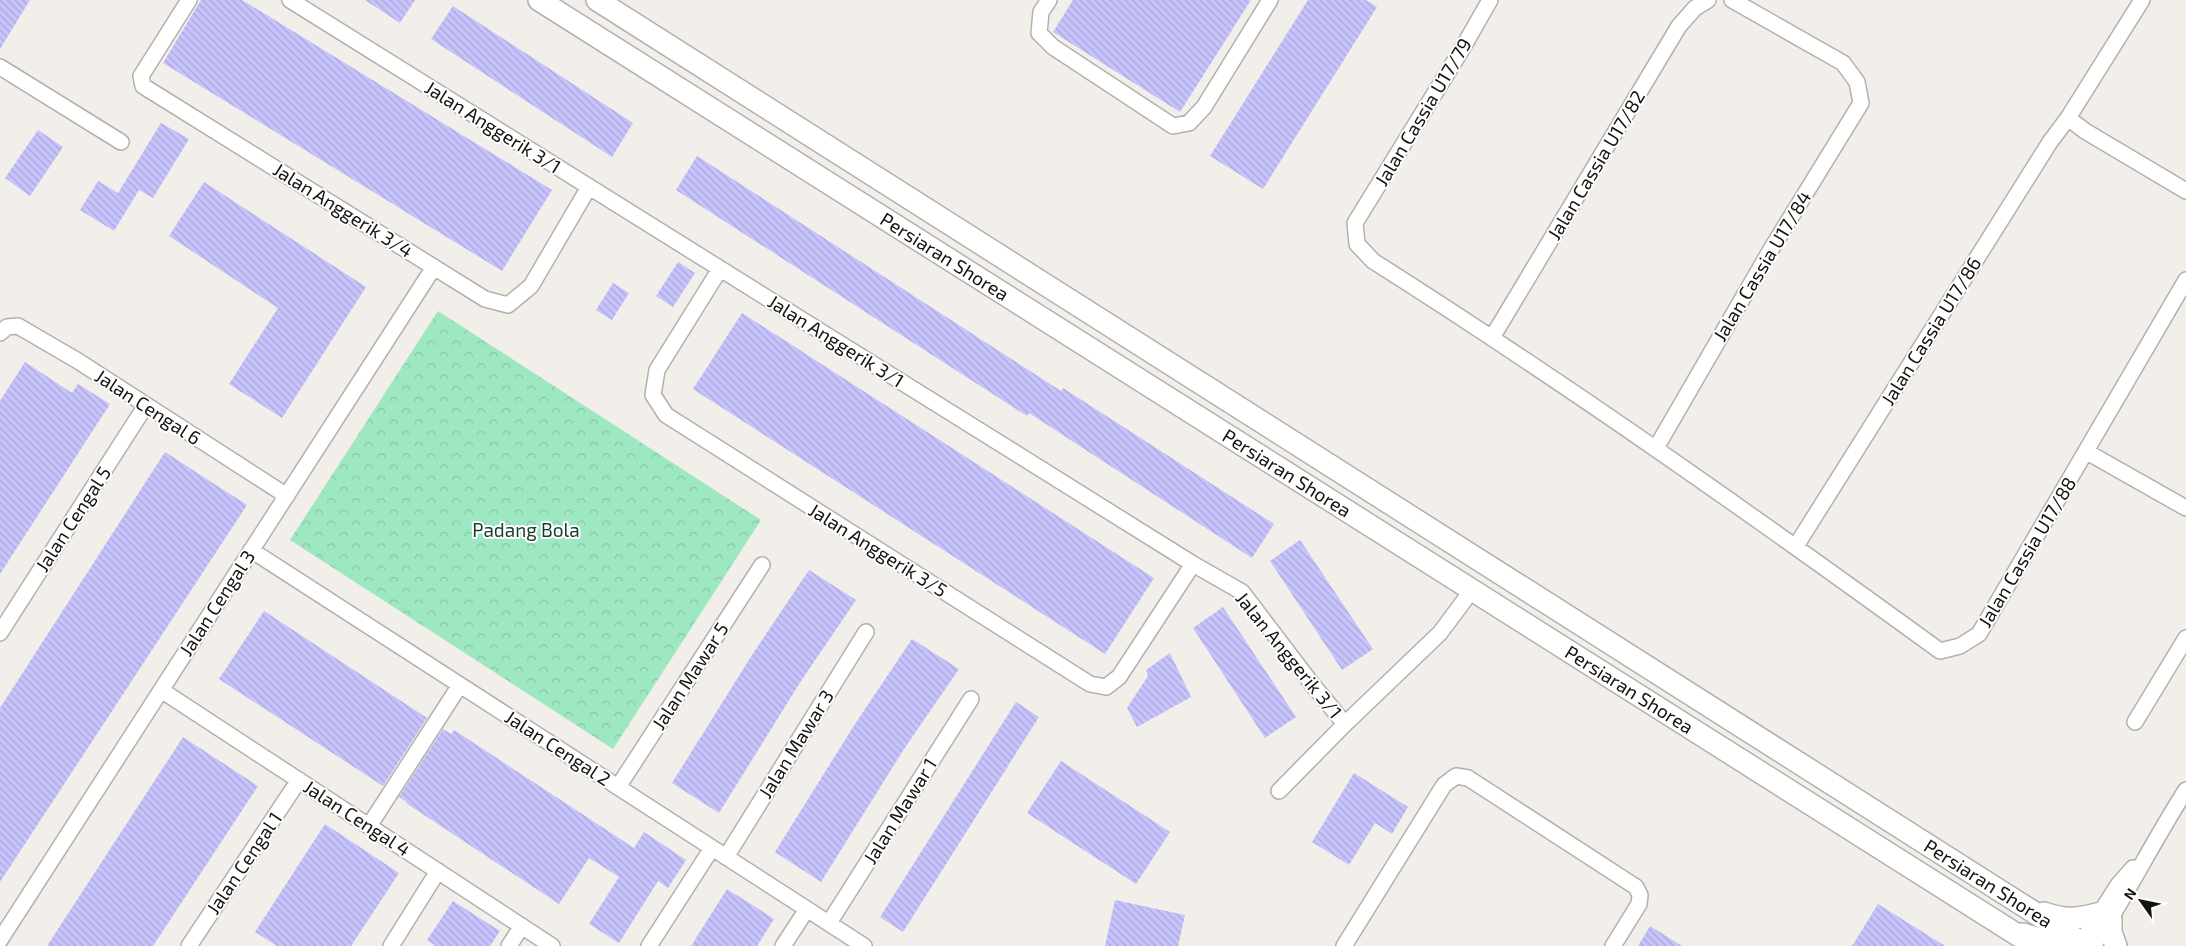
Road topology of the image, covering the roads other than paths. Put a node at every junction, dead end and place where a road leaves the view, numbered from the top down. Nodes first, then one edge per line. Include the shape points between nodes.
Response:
1 (189, 0) edge
2 (290, 0) edge
3 (540, 0) edge
4 (597, 0) edge
5 (1049, 0) edge
6 (1270, 0) edge
7 (1490, 0) edge
8 (1708, 0) edge
9 (1732, 0) edge
10 (2142, 0) edge
11 (0, 67) edge
12 (2068, 118) junction
13 (121, 142) dead end
14 (589, 187) junction
15 (2186, 191) edge
16 (434, 267) junction
17 (720, 269) junction
18 (2186, 280) edge
19 (3, 330) edge
20 (1492, 336) junction
21 (146, 405) junction
22 (1656, 448) junction
23 (2087, 452) junction
24 (287, 496) junction
25 (2186, 508) edge
26 (1419, 523) junction
27 (1796, 546) junction
28 (251, 550) junction
29 (1193, 564) junction
30 (762, 565) dead end
31 (1472, 590) junction
32 (1559, 612) junction
33 (866, 632) dead end
34 (0, 633) edge
35 (2186, 638) edge
36 (460, 685) junction
37 (162, 690) junction
38 (971, 699) dead end
39 (2134, 722) dead end
40 (1345, 724) junction
41 (299, 780) junction
42 (618, 787) junction
43 (2186, 790) edge
44 (1279, 791) dead end
45 (369, 826) junction
46 (712, 848) junction
47 (726, 857) junction
48 (438, 871) junction
49 (2024, 907) junction
50 (807, 909) junction
51 (2106, 916) junction
52 (829, 923) junction
53 (522, 926) junction
54 (2006, 928) junction
55 (0, 940) edge
56 (2081, 945) edge
57 (189, 946) edge
58 (392, 946) edge
59 (509, 946) edge
60 (552, 946) edge
61 (649, 946) edge
62 (783, 946) edge
63 (864, 946) edge
64 (1344, 946) edge
65 (1613, 946) edge
66 (2034, 946) edge
67 (2116, 946) edge

1 - 16 street, Jalan Anggerik 3/4 via 141,76 144,86
2 - 14 street, Jalan Anggerik 3/1
3 - 31 main road, Persiaran Shorea
4 - 26 main road, Persiaran Shorea
5 - 6 street via 1041,12 1039,33 1053,47 1173,126 1190,123 1204,107
7 - 20 street, Jalan Cassia U17/79 via 1355,223 1357,244 1374,261
8 - 20 street, Jalan Cassia U17/82 via 1694,8 1678,26
9 - 22 street, Jalan Cassia U17/84 via 1843,63 1857,82 1861,102
10 - 12 street, Jalan Cassia U17/86
11 - 13 street
12 - 15 street
12 - 27 street, Jalan Cassia U17/86
14 - 16 street, Jalan Anggerik 3/4 via 531,286 508,305 485,299
14 - 17 street, Jalan Anggerik 3/1
16 - 24 street, Jalan Cengal 3
17 - 29 street, Jalan Anggerik 3/1
17 - 29 street, Jalan Anggerik 3/5 via 657,370 653,395 666,415 1090,684 1106,687 1119,678
18 - 23 street, Jalan Cassia U17/88
19 - 21 street, Jalan Cengal 6 via 18,326
20 - 22 street
21 - 24 street, Jalan Cengal 6
21 - 34 street, Jalan Cengal 5
22 - 27 street
23 - 25 street
23 - 27 street, Jalan Cassia U17/88 via 1979,634 1960,646 1940,651
24 - 28 street, Jalan Cengal 3
26 - 31 main road via 1469,572
26 - 32 main road, Persiaran Shorea
28 - 36 street, Jalan Cengal 2
28 - 37 street, Jalan Cengal 3
29 - 40 street, Jalan Anggerik 3/1 via 1242,592
30 - 42 street, Jalan Mawar 5
31 - 32 main road via 1485,587 1498,590 1540,609
31 - 40 street via 1440,632
31 - 54 main road, Persiaran Shorea
32 - 49 main road, Persiaran Shorea
33 - 47 street, Jalan Mawar 3
35 - 39 street
36 - 42 street, Jalan Cengal 2
36 - 45 street
37 - 41 street, Jalan Cengal 4
37 - 55 street, Jalan Cengal 3
38 - 52 street, Jalan Mawar 1
40 - 44 street
41 - 45 street, Jalan Cengal 4
41 - 57 street, Jalan Cengal 1
42 - 46 street, Jalan Cengal 2
43 - 51 street via 2152,844 2118,885
45 - 48 street, Jalan Cengal 4
46 - 47 street, Jalan Cengal 2
46 - 61 street
47 - 50 street, Jalan Cengal 2
48 - 53 street, Jalan Cengal 4
48 - 58 street
49 - 51 main road via 2059,918
49 - 56 main road, Persiaran Shorea
50 - 52 street, Jalan Cengal 2
50 - 62 street
51 - 56 street
51 - 67 main road
52 - 63 street, Jalan Cengal 2
53 - 59 street
53 - 60 street, Jalan Cengal 4
54 - 56 main road
54 - 66 main road, Persiaran Shorea
64 - 65 street via 1444,785 1456,776 1468,778 1636,887 1640,895 1639,904

